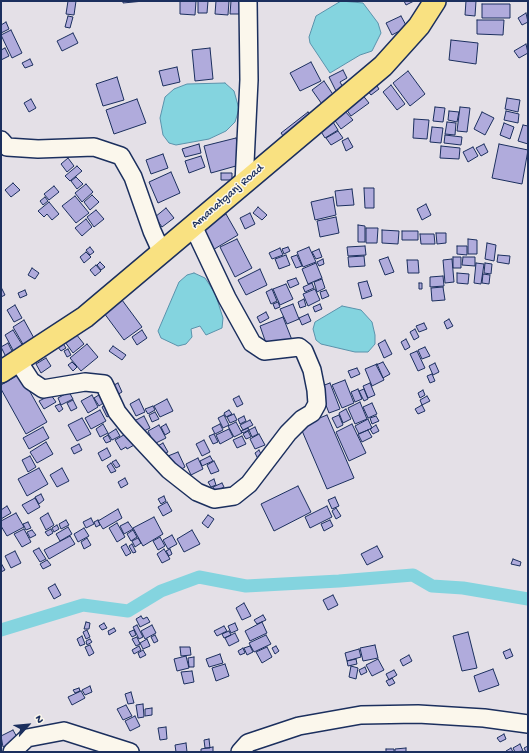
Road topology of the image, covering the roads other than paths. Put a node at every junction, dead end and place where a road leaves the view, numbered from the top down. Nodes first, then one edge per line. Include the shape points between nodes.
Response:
1 (248, 1) edge
2 (435, 1) edge
3 (1, 140) edge
4 (244, 183) junction
5 (193, 226) junction
6 (162, 253) junction
7 (10, 367) edge
8 (528, 724) edge
9 (12, 752) edge
10 (130, 752) edge
11 (240, 752) edge

1 - 4 street via 249,80
2 - 4 main road, Amanatganj Road via 419,26 383,66
3 - 6 street via 6,147 94,147 121,156 133,177
4 - 5 main road, Amanatganj Road
5 - 6 main road, Amanatganj Road
5 - 7 street via 227,298 252,343 264,351 299,347 304,351 312,370 316,390 317,404 312,413 288,433 249,484 234,496 214,499 197,492 169,470 117,412 104,384 85,382 44,389
6 - 7 main road, Amanatganj Road via 85,317
8 - 11 street via 447,716 361,715 299,726 248,743
9 - 10 street via 28,738 64,731

